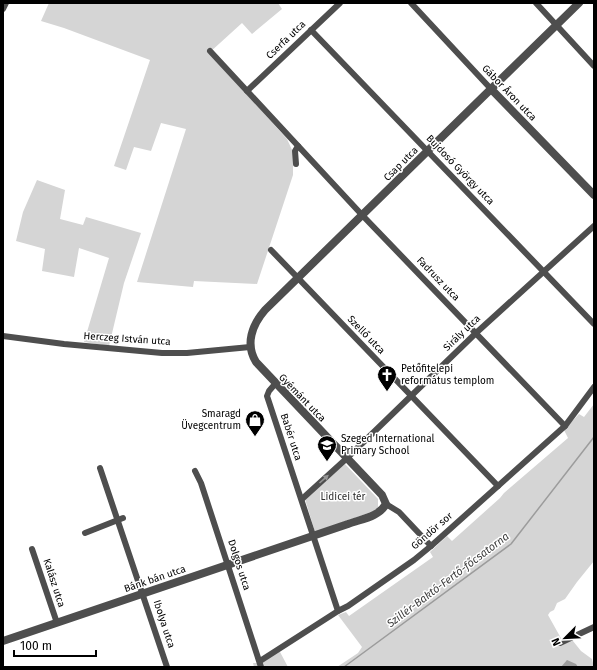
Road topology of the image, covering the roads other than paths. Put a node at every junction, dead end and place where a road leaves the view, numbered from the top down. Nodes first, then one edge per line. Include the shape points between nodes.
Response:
1 (6, 3) edge
2 (340, 3) edge
3 (412, 3) edge
4 (536, 3) edge
5 (579, 3) edge
6 (3, 9) edge
7 (556, 25) junction
8 (311, 30) junction
9 (210, 51) dead end
10 (594, 66) edge
11 (492, 89) junction
12 (247, 91) junction
13 (298, 146) junction
14 (428, 152) junction
15 (296, 164) dead end
16 (594, 195) edge
17 (363, 216) junction
18 (594, 226) edge
19 (271, 250) dead end
20 (544, 272) junction
21 (299, 279) junction
22 (594, 324) edge
23 (476, 333) junction
24 (3, 336) edge
25 (250, 347) junction
26 (275, 384) junction
27 (594, 387) edge
28 (410, 396) junction
29 (565, 426) junction
30 (346, 458) junction
31 (100, 468) dead end
32 (195, 470) dead end
33 (498, 486) junction
34 (302, 499) junction
35 (386, 504) junction
36 (120, 519) junction
37 (85, 533) dead end
38 (313, 535) junction
39 (431, 546) junction
40 (32, 549) dead end
41 (228, 564) junction
42 (143, 593) junction
43 (338, 611) junction
44 (56, 622) junction
45 (594, 627) edge
46 (3, 640) edge
47 (560, 644) dead end
48 (261, 664) edge
49 (167, 667) edge

1 - 6 street
2 - 8 street, Cserfa utca
3 - 11 street, Gábor Áron utca
4 - 7 street
5 - 7 street, Csap utca
7 - 10 street
7 - 11 street, Csap utca
8 - 12 street, Cserfa utca
8 - 14 street, Bujdosó György utca
9 - 12 street, Fadrusz utca
11 - 14 street, Csap utca
11 - 16 street, Gábor Áron utca
12 - 13 street, Fadrusz utca
13 - 15 street via 295,151
13 - 17 street, Fadrusz utca
14 - 17 street, Csap utca
14 - 20 street, Bujdosó György utca
17 - 21 street, Csap utca
17 - 23 street, Fadrusz utca
18 - 20 street, Sirály utca
19 - 21 street, Szellő utca
20 - 22 street, Bujdosó György utca
20 - 23 street, Sirály utca
21 - 25 street, Csap utca via 258,318 252,329
21 - 28 street, Szellő utca
23 - 28 street, Sirály utca
23 - 29 street, Fadrusz utca
24 - 25 street, Herczeg István utca via 162,353 187,354
25 - 26 street, Gyémánt utca via 252,357
26 - 30 street, Gyémánt utca
26 - 34 street, Babér utca via 268,391 268,396
27 - 29 street, Göndör sor
28 - 30 street, Sirály utca
28 - 33 street, Szellő utca
29 - 33 street, Göndör sor
34 -> 30 street
30 - 35 street via 382,495
31 - 36 street, Ibolya utca
32 - 41 street, Dolgos utca
33 - 39 street, Göndör sor
34 - 38 street
35 - 38 street via 383,510 376,514
35 - 39 street via 398,512
36 - 37 street
36 - 42 street, Ibolya utca
38 - 41 street, Bánk bán utca
38 - 43 street
39 - 43 street, Göndör sor
40 - 44 street, Kalász utca
41 - 42 street, Bánk bán utca
41 - 48 street, Dolgos utca
42 - 44 street, Bánk bán utca
42 - 49 street, Ibolya utca
43 - 48 street, Göndör sor
44 - 46 street, Bánk bán utca
45 - 47 street

